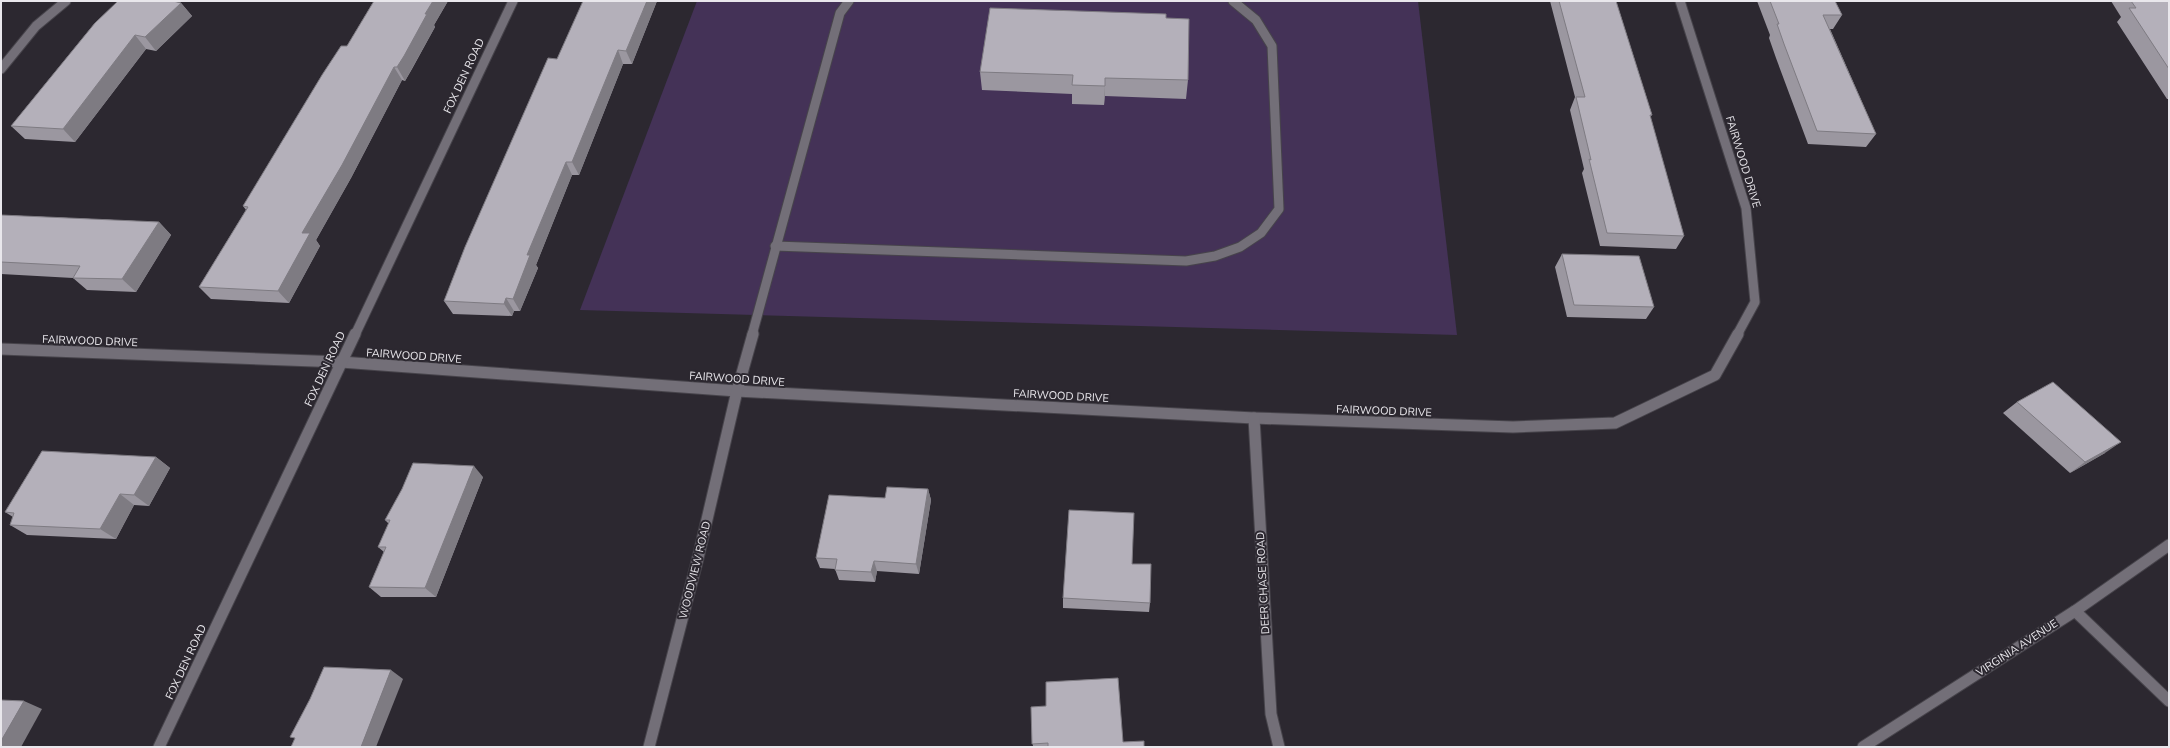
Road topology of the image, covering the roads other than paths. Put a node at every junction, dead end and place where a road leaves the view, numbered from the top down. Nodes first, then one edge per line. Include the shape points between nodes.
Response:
1 (66, 1) edge
2 (513, 1) edge
3 (849, 1) edge
4 (1233, 1) edge
5 (1680, 1) edge
6 (1, 69) edge
7 (775, 246) junction
8 (1, 349) edge
9 (341, 362) junction
10 (737, 391) junction
11 (1254, 418) junction
12 (2169, 545) edge
13 (2076, 611) junction
14 (2169, 701) edge
15 (160, 747) edge
16 (649, 747) edge
17 (1279, 747) edge
18 (1863, 747) edge

1 - 6 street via 36,26
2 - 9 street, FOX DEN ROAD
3 - 7 street, WOODVIEW ROAD via 840,13
4 - 7 street via 1251,14 1265,31 1272,46 1279,209 1270,226 1250,243 1217,257 1186,261
5 - 11 street, FAIRWOOD DRIVE via 1746,208 1755,302 1715,375 1615,422 1513,428
7 - 10 street, WOODVIEW ROAD
8 - 9 street, FAIRWOOD DRIVE
9 - 10 street, FAIRWOOD DRIVE
9 - 15 street, FOX DEN ROAD
10 - 11 street, FAIRWOOD DRIVE
10 - 16 street, WOODVIEW ROAD via 698,558
11 - 17 street, DEER CHASE ROAD via 1271,714
12 - 13 street, VIRGINIA AVENUE
13 - 14 street
13 - 18 street, VIRGINIA AVENUE

